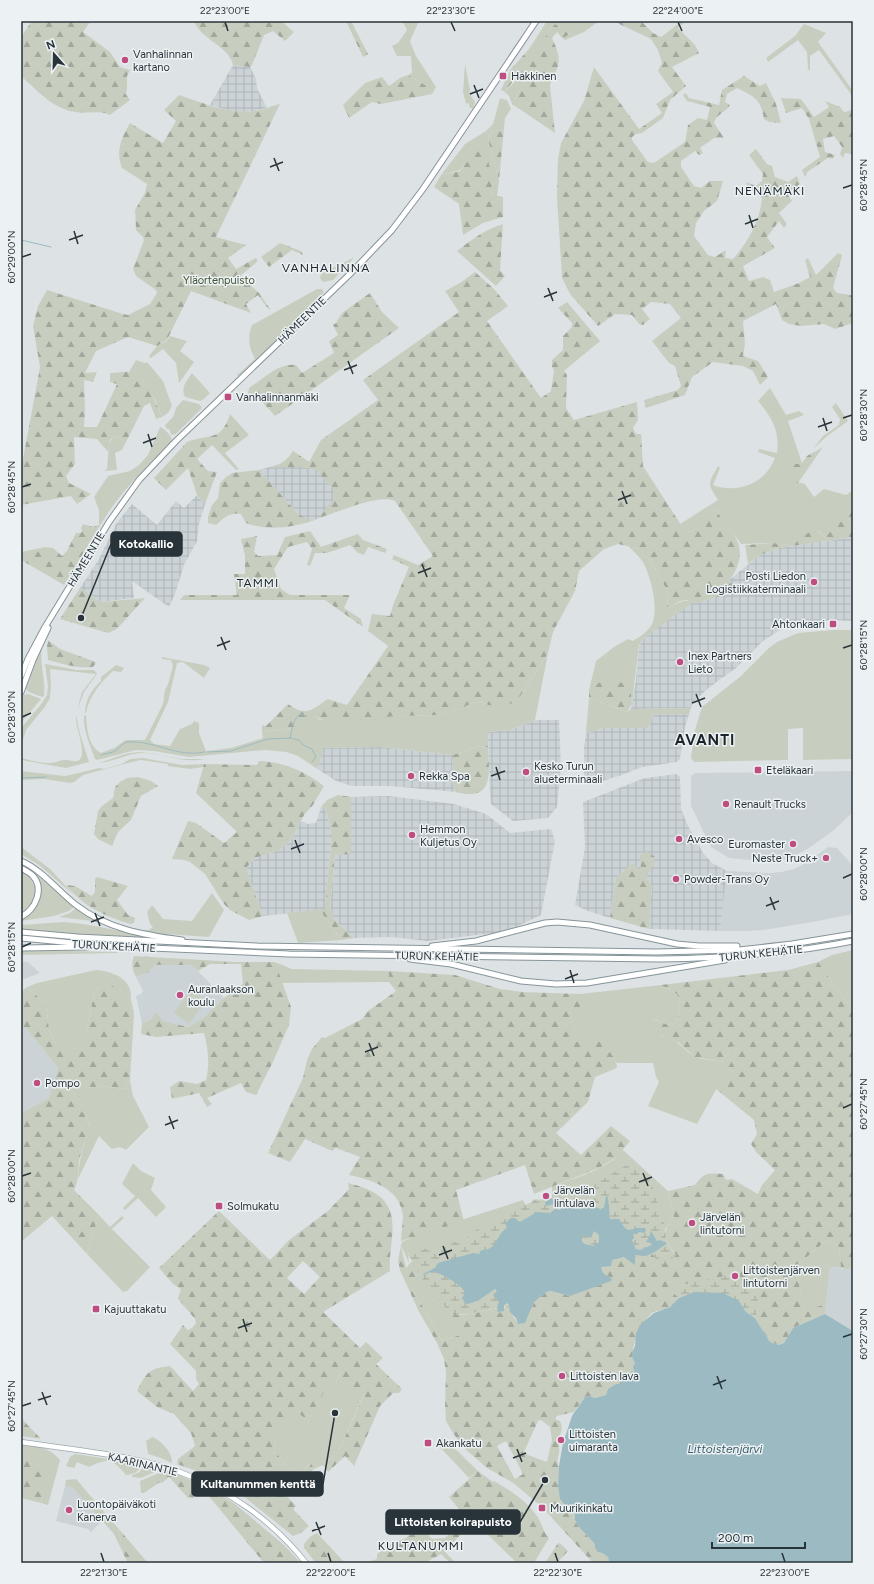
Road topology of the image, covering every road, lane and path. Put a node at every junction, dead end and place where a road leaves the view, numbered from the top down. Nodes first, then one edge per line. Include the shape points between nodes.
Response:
1 (536, 21) edge
2 (57, 608) junction
3 (21, 676) edge
4 (21, 692) edge
5 (21, 861) edge
6 (21, 868) edge
7 (21, 917) edge
8 (21, 932) edge
9 (853, 934) edge
10 (21, 938) edge
11 (853, 941) edge
12 (207, 944) junction
13 (792, 944) junction
14 (105, 946) junction
15 (21, 948) edge
16 (406, 948) junction
17 (776, 952) junction
18 (373, 955) junction
19 (21, 1442) edge
20 (306, 1563) edge

1 - 2 highway, HÄMEENTIE via 400,221 350,274 147,470 109,522
2 - 3 highway, HÄMEENTIE via 35,644
2 - 4 highway, HÄMEENTIE
5 - 12 highway via 31,866 85,912 112,925 147,935
6 - 7 highway via 32,875 38,889 33,907
8 - 12 highway, TURUN KEHÄTIE
9 - 13 highway, TURUN KEHÄTIE
10 - 14 highway, TURUN KEHÄTIE
11 - 17 highway, TURUN KEHÄTIE
12 - 16 highway, TURUN KEHÄTIE
13 - 16 highway, TURUN KEHÄTIE via 739,950 695,951
13 - 16 highway via 690,946 590,925 557,922 476,941
14 - 15 highway
14 - 18 highway, TURUN KEHÄTIE
17 - 18 highway, TURUN KEHÄTIE via 694,958
17 - 18 highway via 574,984 521,981 451,964
19 - 20 main road, KAARINANTIE via 147,1463 178,1471 205,1482 236,1499 268,1523

